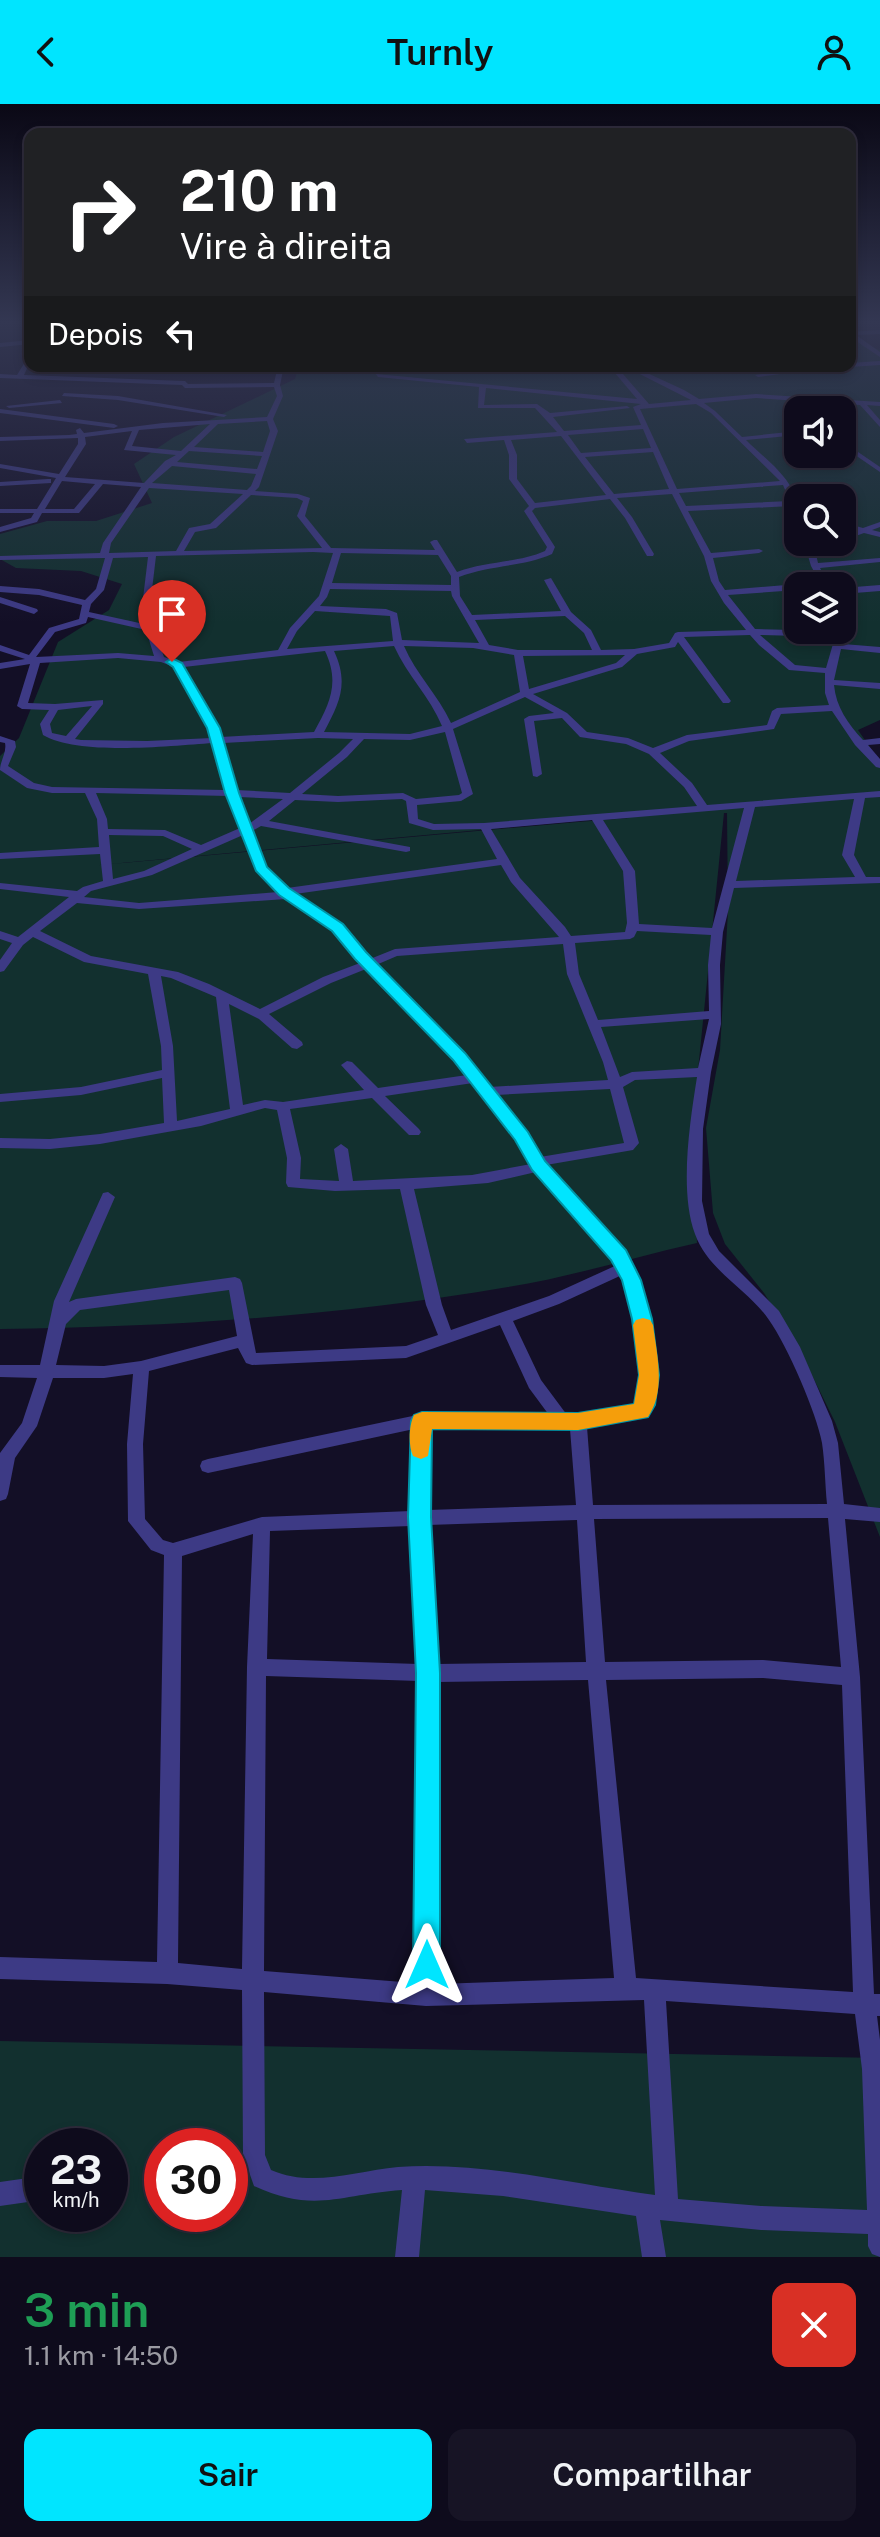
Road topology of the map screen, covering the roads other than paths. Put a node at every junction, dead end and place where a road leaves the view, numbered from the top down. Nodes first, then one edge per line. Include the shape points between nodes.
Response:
1 (145, 421) edge
2 (153, 421) edge
3 (200, 421) edge
4 (220, 421) edge
5 (271, 421) edge
6 (553, 421) edge
7 (645, 421) edge
8 (721, 421) edge
9 (83, 422) joint
10 (216, 422) junction
11 (646, 427) junction
12 (136, 430) junction
13 (784, 434) edge
14 (564, 435) junction
15 (82, 436) junction
16 (0, 439) edge
17 (507, 439) junction
18 (740, 439) junction
19 (467, 441) dead end
20 (654, 450) junction
21 (184, 451) junction
22 (266, 454) junction
23 (856, 454) edge
24 (579, 455) junction
25 (880, 457) edge
26 (862, 458) junction
27 (168, 463) junction
28 (0, 466) edge
29 (880, 470) edge
30 (260, 472) junction
31 (60, 479) junction
32 (100, 483) junction
33 (786, 483) joint
34 (0, 484) edge
35 (146, 485) junction
36 (674, 491) junction
37 (248, 493) junction
38 (613, 496) junction
39 (784, 503) edge
40 (533, 506) junction
41 (683, 509) junction
42 (40, 510) junction
43 (0, 511) edge
44 (880, 524) edge
45 (856, 529) edge
46 (0, 530) edge
47 (860, 531) junction
48 (856, 533) edge
49 (880, 535) edge
50 (434, 542) dead end
51 (333, 550) junction
52 (759, 551) dead end
53 (441, 553) junction
54 (152, 554) junction
55 (178, 554) junction
56 (650, 554) dead end
57 (107, 555) junction
58 (708, 556) junction
59 (813, 556) edge
60 (0, 558) edge
61 (880, 560) edge
62 (815, 566) junction
63 (818, 572) edge
64 (455, 576) junction
65 (548, 580) dead end
66 (328, 586) junction
67 (454, 588) junction
68 (784, 588) edge
69 (880, 588) edge
70 (0, 589) edge
71 (856, 590) edge
72 (722, 593) junction
73 (0, 600) edge
74 (87, 603) junction
75 (314, 608) junction
76 (34, 611) dead end
77 (567, 613) junction
78 (86, 614) junction
79 (470, 618) junction
80 (149, 628) junction
81 (754, 632) junction
82 (784, 632) edge
83 (678, 635) junction
84 (397, 643) junction
85 (485, 646) junction
86 (839, 646) joint
87 (0, 648) edge
88 (328, 648) junction
89 (880, 650) edge
90 (281, 652) junction
91 (598, 652) junction
92 (634, 652) junction
93 (518, 653) junction
94 (33, 659) junction
95 (160, 659) junction
96 (178, 665) junction
97 (0, 666) edge
98 (830, 676) junction
99 (880, 686) edge
100 (525, 693) junction
101 (726, 701) dead end
102 (55, 707) junction
103 (834, 708) junction
104 (564, 715) junction
105 (448, 728) junction
106 (318, 735) junction
107 (362, 735) junction
108 (0, 739) edge
109 (68, 741) junction
110 (219, 741) junction
111 (880, 741) edge
112 (859, 743) junction
113 (653, 752) junction
114 (878, 760) edge
115 (10, 773) junction
116 (537, 774) dead end
117 (0, 784) edge
118 (89, 790) junction
119 (232, 793) junction
120 (880, 794) edge
121 (860, 796) junction
122 (289, 798) junction
123 (412, 802) junction
124 (750, 806) junction
125 (705, 809) junction
126 (595, 816) junction
127 (260, 823) junction
128 (484, 826) junction
129 (246, 827) junction
130 (104, 832) junction
131 (200, 849) junction
132 (406, 849) dead end
133 (104, 850) junction
134 (0, 856) edge
135 (503, 861) junction
136 (880, 880) edge
137 (108, 881) junction
138 (863, 881) junction
139 (730, 885) junction
140 (0, 886) edge
141 (287, 894) junction
142 (77, 897) junction
143 (633, 927) junction
144 (717, 932) junction
145 (34, 933) junction
146 (0, 935) edge
147 (567, 939) junction
148 (19, 942) junction
149 (368, 963) junction
150 (0, 968) edge
151 (154, 971) junction
152 (222, 996) junction
153 (258, 1015) junction
154 (714, 1015) junction
155 (594, 1024) junction
156 (297, 1045) dead end
157 (347, 1065) dead end
158 (704, 1072) junction
159 (167, 1073) junction
160 (476, 1078) junction
161 (617, 1084) junction
162 (488, 1091) junction
163 (377, 1094) junction
164 (0, 1098) edge
165 (283, 1106) junction
166 (237, 1112) junction
167 (171, 1127) junction
168 (414, 1132) dead end
169 (0, 1143) edge
170 (341, 1149) dead end
171 (538, 1164) junction
172 (406, 1184) junction
173 (347, 1186) junction
174 (108, 1197) dead end
175 (626, 1267) junction
176 (69, 1303) junction
177 (504, 1318) junction
178 (447, 1339) junction
179 (245, 1340) junction
180 (141, 1367) junction
181 (49, 1369) junction
182 (0, 1371) edge
183 (422, 1421) junction
184 (570, 1421) junction
185 (208, 1466) dead end
186 (0, 1494) edge
187 (835, 1511) junction
188 (583, 1512) junction
189 (880, 1515) edge
190 (419, 1517) junction
191 (262, 1524) junction
192 (173, 1551) junction
193 (256, 1667) junction
194 (596, 1669) junction
195 (428, 1673) junction
196 (851, 1677) junction
197 (0, 1968) edge
198 (167, 1973) junction
199 (253, 1980) junction
200 (626, 1988) junction
201 (654, 1989) junction
202 (426, 1995) junction
203 (872, 2003) edge
204 (415, 2177) junction
205 (24, 2191) edge
206 (0, 2194) edge
207 (657, 2207) junction
208 (877, 2222) junction
209 (880, 2246) edge
210 (407, 2257) edge
211 (654, 2257) edge

1 - 9 street via 112,426
2 - 12 street
3 - 10 street
4 - 10 street
5 - 22 street via 274,431
6 - 14 street
7 - 11 street
8 - 18 street
9 - 15 street
10 - 21 street
11 - 14 street
11 - 20 street
12 - 15 street
12 - 21 street via 127,448
13 - 18 street
14 - 17 street
14 - 24 street
15 - 16 street
15 - 31 street
17 - 19 street
17 - 40 street via 513,479
18 - 33 street
20 - 24 street
20 - 36 street
21 - 22 street
21 - 27 street
22 - 30 street
23 - 26 street
24 - 38 street
25 - 26 street
26 - 29 street
27 - 30 street
27 - 35 street
28 - 31 street
30 - 37 street
31 - 32 street
31 - 34 street
31 - 42 street
32 - 35 street
32 - 42 street via 77,511
33 - 36 street
35 - 37 street
35 - 57 street via 107,543
36 - 38 street
36 - 41 street
37 - 51 street via 305,498 301,516
37 - 55 street via 213,526 192,530
38 - 40 street
38 - 56 street
39 - 41 street
40 - 64 street via 528,511 546,537 549,552
41 - 58 street
42 - 43 street
42 - 46 street via 29,522
44 - 47 street
45 - 47 street
47 - 48 street
47 - 49 street
50 - 53 street
51 - 53 street
51 - 55 street
51 - 66 street
52 - 58 street
53 - 64 street
54 - 55 street
54 - 57 street
54 - 80 street via 145,609
57 - 60 street
57 - 74 street via 100,590
58 - 72 street
59 - 62 street
61 - 62 street
62 - 63 street
64 - 67 street
65 - 77 street
66 - 67 street
66 - 75 street
67 - 79 street
68 - 72 street
69 - 71 street
70 - 74 street
72 - 81 street
73 - 76 street
74 - 78 street
75 - 84 street via 392,613
75 - 90 street
77 - 79 street
77 - 91 street via 588,632
78 - 80 street
78 - 94 street via 82,622 52,630
79 - 85 street
80 - 95 street
81 - 82 street
81 - 83 street
81 - 98 street via 792,668
83 - 92 street via 672,645
83 - 101 street
84 - 85 street
84 - 88 street
84 - 105 street
85 - 93 street
86 - 89 street
86 - 98 street
87 - 94 street
88 - 90 street
88 - 106 street via 337,667 336,700
90 - 96 street
91 - 92 street
91 - 93 street
92 - 100 street via 619,665
93 - 100 street
94 - 95 street
94 - 97 street
94 - 102 street via 22,706
95 - 96 street
96 - 110 street
98 - 99 street
98 - 103 street
100 - 104 street
100 - 105 street
102 - 109 street via 45,731
102 - 109 street via 100,702
103 - 112 street
103 - 113 street via 777,711 771,727 687,738
104 - 113 street via 584,735 628,741
104 - 116 street via 529,719
105 - 107 street via 410,737
105 - 123 street via 467,797
106 - 107 street
106 - 110 street
107 - 122 street
108 - 115 street via 10,741 1,764
109 - 110 street
110 - 119 street
111 - 112 street
112 - 114 street
113 - 125 street
115 - 117 street
115 - 118 street via 39,788
118 - 119 street
118 - 130 street
119 - 122 street
119 - 129 street
120 - 121 street
121 - 124 street
121 - 138 street via 848,855
122 - 123 street via 403,796
122 - 127 street
123 - 128 street via 413,821 420,825
124 - 125 street
124 - 139 street
125 - 126 street
126 - 128 street
126 - 143 street via 629,871
127 - 129 street
127 - 132 street
128 - 135 street
129 - 131 street
129 - 141 street via 261,868
130 - 131 street via 165,833
130 - 133 street
131 - 137 street via 148,873
133 - 134 street
133 - 137 street
135 - 141 street
135 - 147 street
136 - 138 street
137 - 142 street
138 - 139 street
139 - 144 street
140 - 142 street
141 - 142 street via 139,906
141 - 149 street via 337,927
142 - 145 street
143 - 144 street
143 - 147 street via 630,935
144 - 154 street
145 - 148 street
145 - 151 street via 88,959
146 - 148 street
147 - 149 street via 413,949
147 - 155 street via 573,974
148 - 150 street
149 - 153 street
149 - 160 street
151 - 152 street
151 - 159 street
152 - 153 street
152 - 166 street
153 - 156 street
154 - 155 street
154 - 158 street
155 - 161 street
157 - 163 street
158 - 161 street via 632,1076
158 - 187 street via 695,1201 702,1234 714,1255 774,1315 792,1347 830,1443
159 - 164 street via 81,1091
159 - 167 street
160 - 162 street
160 - 163 street
161 - 162 street
161 - 171 street via 631,1145
162 - 171 street
163 - 165 street
163 - 168 street
165 - 166 street via 265,1104
165 - 173 street via 294,1158 293,1183
166 - 167 street
167 - 169 street via 50,1144
170 - 173 street
171 - 172 street via 489,1180
171 - 175 street
172 - 173 street
172 - 178 street
174 - 176 street
175 - 177 street
175 - 184 street via 647,1354 645,1405 625,1416
176 - 179 street via 235,1283
176 - 181 street via 59,1321
177 - 178 street
177 - 184 street via 535,1384
178 - 179 street via 406,1352 269,1360 252,1359
179 - 180 street
180 - 181 street via 104,1372
180 - 192 street via 137,1521 157,1545
181 - 182 street
181 - 186 street via 29,1426 7,1456
183 - 184 street
183 - 185 street
183 - 190 street
184 - 188 street
187 - 188 street
187 - 189 street
187 - 196 street
188 - 190 street
188 - 194 street
190 - 191 street
190 - 195 street
191 - 192 street
191 - 193 street
192 - 198 street
193 - 195 street
193 - 199 street
194 - 195 street
194 - 196 street via 763,1669
194 - 200 street
195 - 202 street
196 - 203 street
197 - 198 street
198 - 199 street
199 - 202 street
199 - 204 street via 254,2155 262,2178 280,2189 301,2190
200 - 201 street
200 - 202 street
201 - 203 street
201 - 207 street
203 - 208 street
204 - 207 street via 578,2193
204 - 210 street
205 - 206 street
207 - 208 street
207 - 211 street
208 - 209 street

